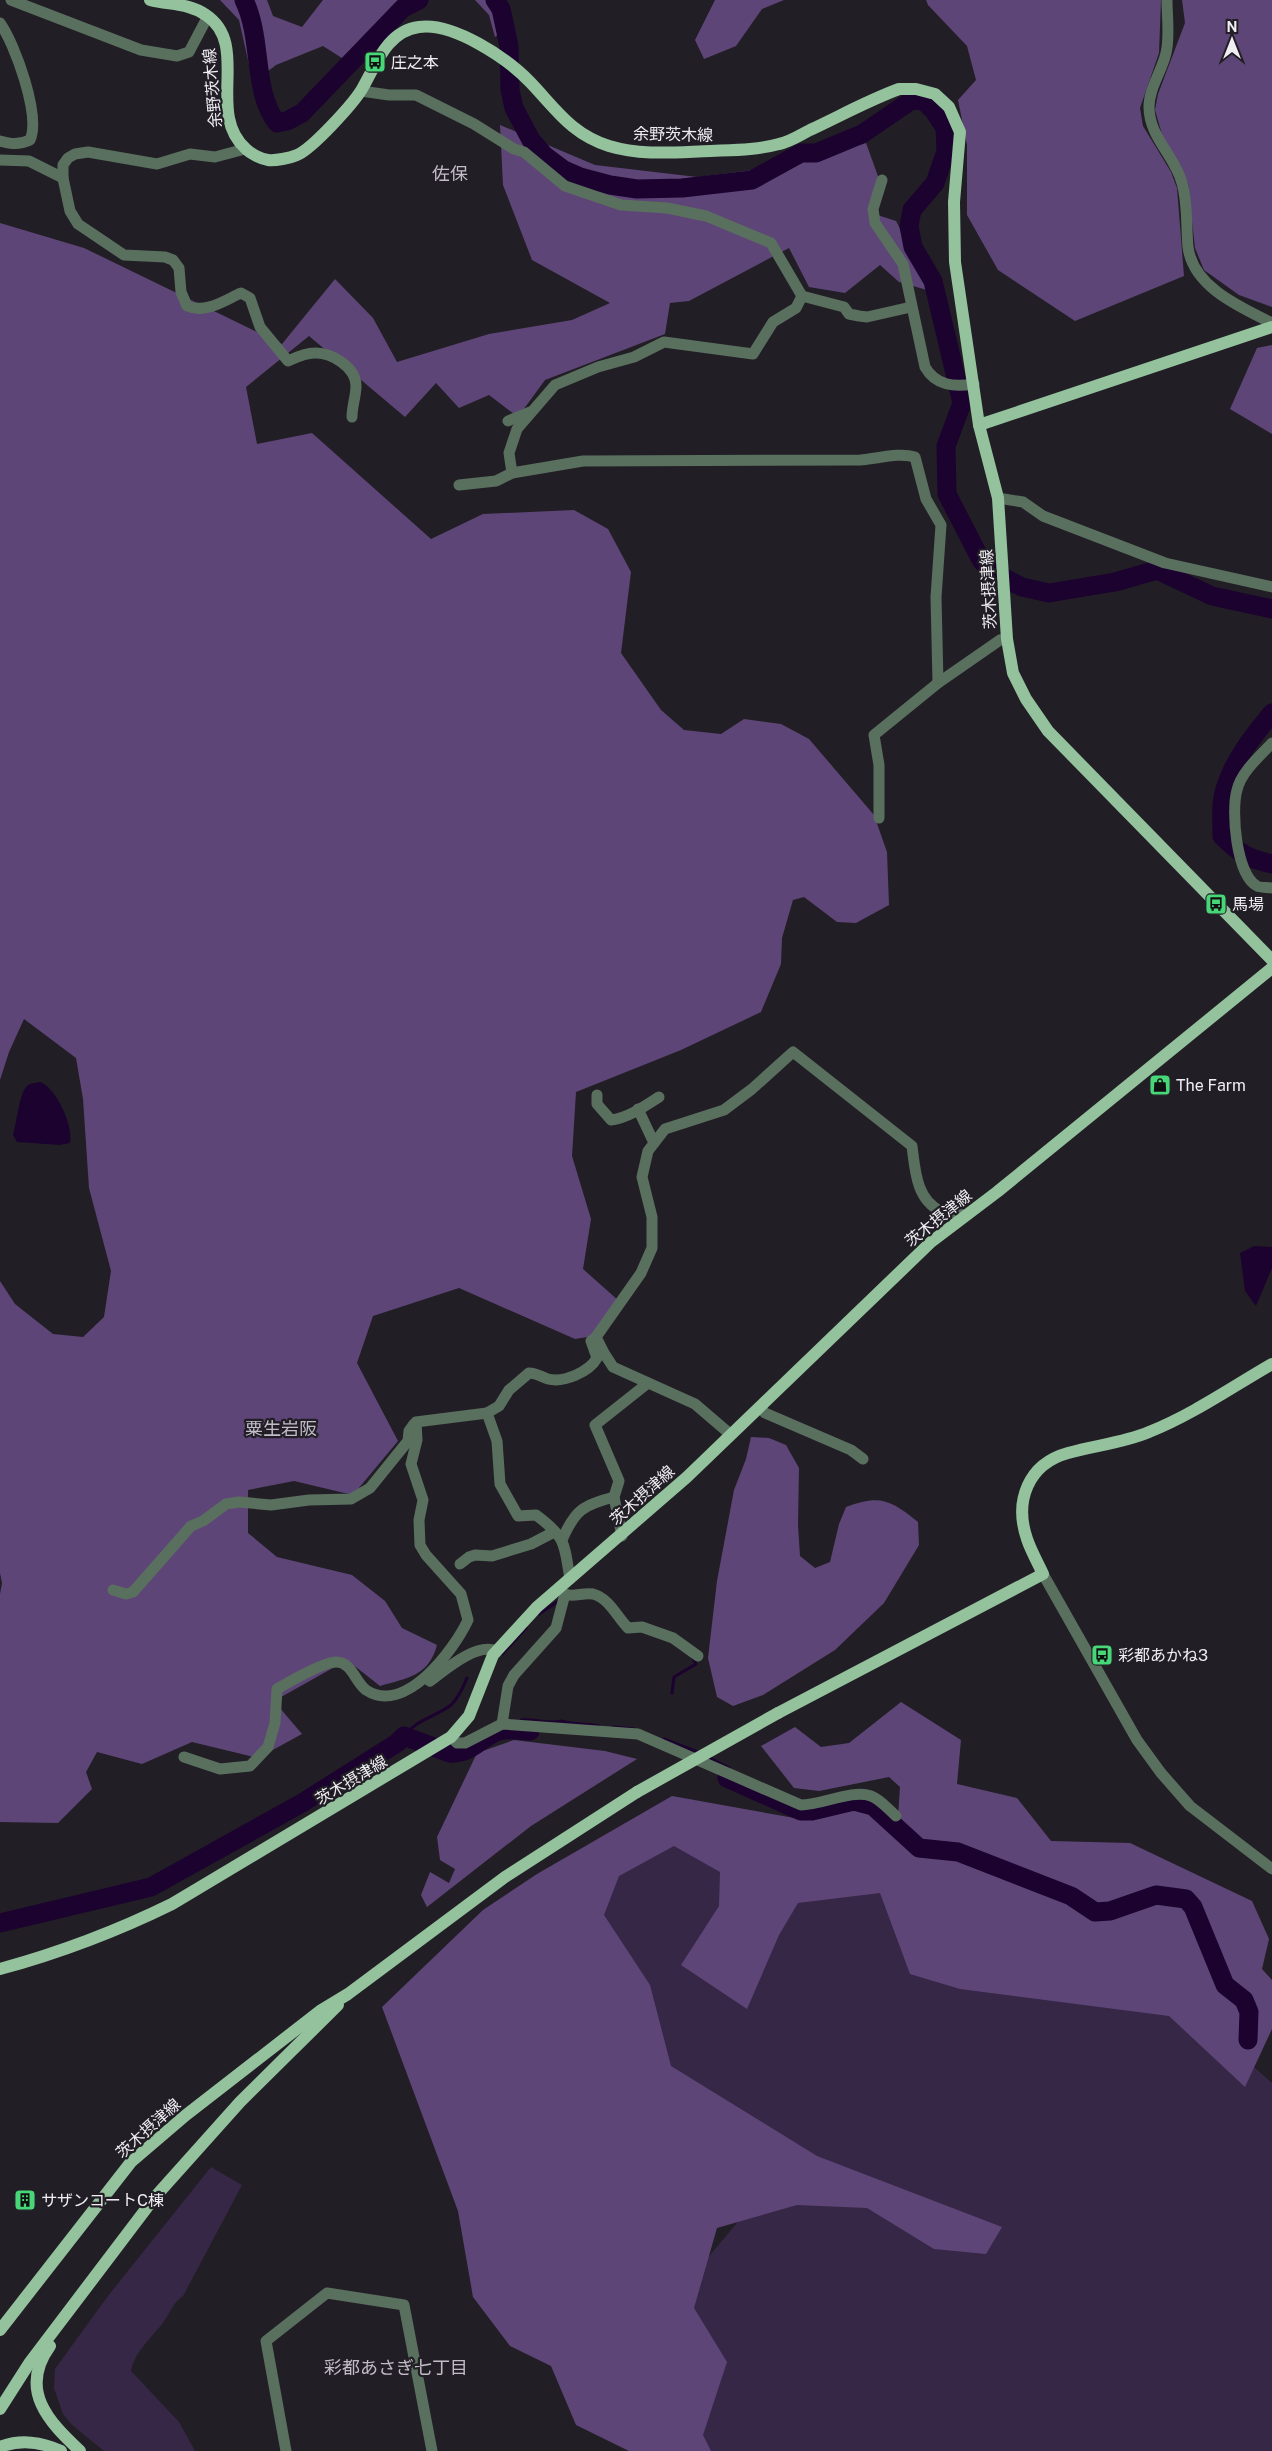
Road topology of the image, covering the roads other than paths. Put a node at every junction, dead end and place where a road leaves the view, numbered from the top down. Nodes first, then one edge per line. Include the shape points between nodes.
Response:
1 (10, 0) edge
2 (150, 0) edge
3 (1167, 0) edge
4 (208, 16) junction
5 (0, 23) edge
6 (361, 91) junction
7 (0, 140) edge
8 (245, 149) junction
9 (0, 160) edge
10 (63, 178) junction
11 (882, 180) dead end
12 (802, 296) junction
13 (911, 307) junction
14 (1272, 323) edge
15 (1272, 327) edge
16 (974, 384) junction
17 (532, 410) junction
18 (352, 417) dead end
19 (508, 421) dead end
20 (980, 425) junction
21 (512, 473) junction
22 (459, 485) dead end
23 (998, 498) junction
24 (1272, 588) edge
25 (1007, 639) junction
26 (938, 682) junction
27 (1272, 743) edge
28 (879, 818) dead end
29 (1272, 888) edge
30 (1272, 960) edge
31 (1272, 968) edge
32 (598, 1095) dead end
33 (659, 1097) dead end
34 (638, 1109) junction
35 (654, 1143) junction
36 (964, 1215) junction
37 (596, 1337) junction
38 (1272, 1364) edge
39 (648, 1383) junction
40 (760, 1407) junction
41 (487, 1413) junction
42 (416, 1422) junction
43 (730, 1434) junction
44 (863, 1459) dead end
45 (614, 1498) junction
46 (558, 1536) junction
47 (622, 1536) junction
48 (460, 1564) dead end
49 (1043, 1574) junction
50 (570, 1579) junction
51 (113, 1590) dead end
52 (562, 1595) junction
53 (496, 1651) junction
54 (698, 1656) dead end
55 (425, 1677) junction
56 (502, 1724) junction
57 (447, 1740) junction
58 (184, 1757) dead end
59 (896, 1816) dead end
60 (1272, 1870) edge
61 (0, 1969) edge
62 (348, 1994) junction
63 (155, 2197) junction
64 (24, 2301) junction
65 (0, 2321) edge
66 (0, 2330) edge
67 (0, 2409) edge
68 (0, 2446) edge
69 (61, 2451) edge
70 (80, 2451) edge
71 (286, 2451) edge
72 (432, 2451) edge

1 - 4 street via 141,50 177,56 188,52
2 - 4 main road, 余野茨木線 via 184,5
3 - 14 street via 1166,53 1148,106 1151,122 1182,183 1188,249 1195,271 1220,293
4 - 8 main road, 余野茨木線 via 221,30 225,43 230,127
5 - 7 street via 24,77 33,125 30,140 16,144
6 - 8 main road, 余野茨木線 via 320,137 297,155 268,160
6 - 12 street via 416,95 524,152 565,186 621,205 666,208 706,216 772,243
6 - 16 main road, 余野茨木線 via 392,40 416,27 438,26 454,31 518,71 581,134 608,146 632,151 750,150 781,144 900,89 935,94 949,107 960,132 954,202 955,262
8 - 10 street via 215,157 190,154 157,164 88,152 75,154 63,165
9 - 10 street via 30,161
10 - 18 street via 70,211 78,224 124,255 173,260 180,268 181,292 187,306 208,308 242,293 250,298 260,327 288,361 314,353 333,357 350,370 356,386
11 - 13 street via 873,209 875,223 902,264
12 - 13 street via 844,308 849,314 859,316
12 - 17 street via 796,308 774,322 752,354 664,342 634,357 554,385
13 - 16 street via 919,347 930,376 949,386
15 - 20 main road
16 - 20 main road, 余野茨木線
17 - 19 street
17 - 21 street via 514,437 509,453
20 - 23 main road, 茨木摂津線
21 - 22 street via 496,481
21 - 26 street via 583,461 860,460 904,453 915,457 926,500 941,525 936,596
23 - 24 street via 1023,502 1043,516 1165,563
23 - 25 main road, 茨木摂津線
25 - 26 street via 1000,640
25 - 30 main road, 茨木摂津線 via 1013,673 1048,731
26 - 28 street via 874,735 879,765
27 - 29 street via 1236,789 1235,809 1242,866 1257,886
31 - 36 main road, 茨木摂津線 via 997,1192
32 - 34 street via 597,1104 611,1120
33 - 34 street
34 - 35 street
35 - 36 street via 665,1129 724,1110 793,1052 912,1146 916,1177 926,1202 941,1211
35 - 37 street via 648,1151 642,1177 652,1217 652,1248 641,1273
36 - 40 main road, 茨木摂津線 via 931,1242
37 - 39 street via 614,1367
37 - 41 street via 591,1341 597,1358 594,1364 567,1380 529,1373 509,1390 499,1406
38 - 49 main road via 1158,1429 1124,1441 1067,1453 1042,1466 1026,1488 1022,1516 1027,1541
39 - 43 street via 695,1404
39 - 45 street via 594,1425 619,1481
40 - 43 main road, 茨木摂津線
40 - 44 street via 765,1413 852,1450
41 - 42 street
41 - 46 street via 497,1441 500,1484 518,1516 536,1516
42 - 51 street via 397,1456 364,1492 351,1499 271,1505 226,1504 191,1526 133,1592 126,1594
42 - 55 street via 417,1440 411,1464 424,1500 418,1520 420,1545 461,1594 468,1620 447,1656
43 - 47 main road, 茨木摂津線
45 - 46 street via 590,1503
45 - 47 street
46 - 48 street via 492,1556 475,1555
46 - 50 street via 567,1551
47 - 50 main road, 茨木摂津線
49 - 60 street via 1137,1740 1161,1773 1190,1806
49 - 62 main road, 茨木摂津線, bridge via 778,1713 637,1792 505,1877
50 - 52 main road, 茨木摂津線
52 - 53 main road, 茨木摂津線 via 537,1607
52 - 54 street via 598,1596 628,1628 645,1628 673,1638
52 - 56 street via 556,1628 508,1686
53 - 55 street via 488,1649 459,1658 430,1681
53 - 57 main road, 茨木摂津線 via 469,1716
55 - 58 street via 395,1696 386,1698 366,1690 347,1666 336,1662 300,1675 277,1689 275,1723 268,1747 250,1766 220,1768
56 - 57 street via 462,1744
56 - 59 street via 638,1734 801,1806 864,1795 875,1798
57 - 61 main road, 茨木摂津線 via 172,1904 136,1922 41,1958
62 - 63 main road, 茨木摂津線 via 240,2102
62 - 64 main road, 茨木摂津線 via 320,2011 201,2103 131,2162
63 - 67 main road, 茨木摂津線 via 30,2362
63 - 70 main road, 茨木摂津線 via 45,2353 39,2369 37,2390 44,2411 58,2431
64 - 65 main road, 茨木摂津線
64 - 66 main road, 茨木摂津線
68 - 69 main road via 24,2442
71 - 72 street via 266,2342 327,2293 404,2306

